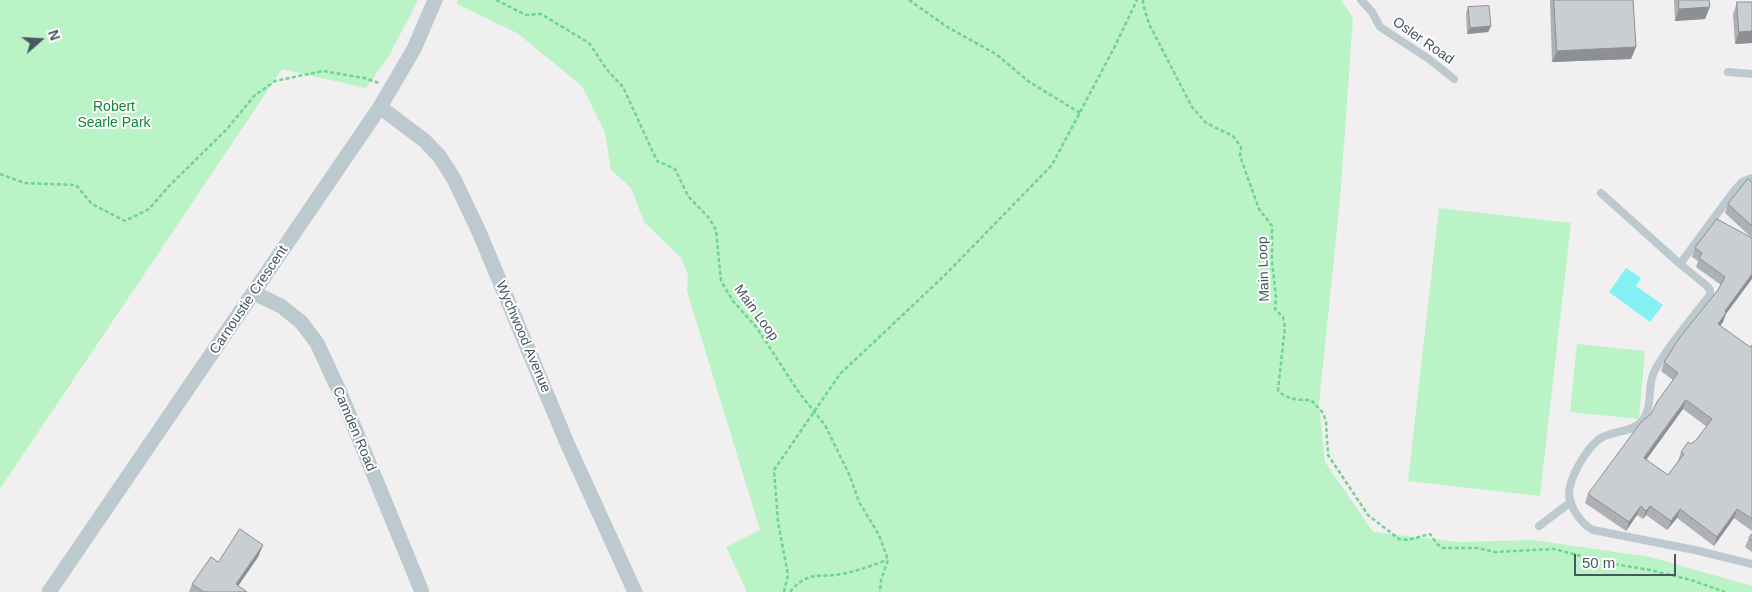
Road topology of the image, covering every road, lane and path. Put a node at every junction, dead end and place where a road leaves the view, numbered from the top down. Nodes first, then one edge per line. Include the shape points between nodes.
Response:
1 (435, 0) edge
2 (496, 0) edge
3 (909, 0) edge
4 (1137, 0) edge
5 (1143, 0) edge
6 (1361, 0) edge
7 (1728, 72) dead end
8 (1752, 74) edge
9 (1454, 79) dead end
10 (394, 83) junction
11 (380, 106) junction
12 (1080, 113) junction
13 (0, 174) edge
14 (1752, 178) edge
15 (1601, 193) dead end
16 (1680, 264) junction
17 (254, 292) junction
18 (814, 411) junction
19 (1571, 502) junction
20 (1540, 526) dead end
21 (888, 560) junction
22 (1752, 564) edge
23 (48, 592) edge
24 (422, 592) edge
25 (634, 592) edge
26 (784, 592) edge
27 (790, 592) edge
28 (880, 592) edge
29 (1725, 592) edge

1 - 10 street, Carnoustie Crescent via 414,49
2 - 18 path, Main Loop via 526,14 541,14 589,43 623,87 657,161 675,169 688,196 716,230 721,282
3 - 12 path via 949,28 996,54 1028,82
4 - 12 path
5 - 29 path, Main Loop via 1149,24 1192,107 1206,123 1233,136 1241,147 1240,156 1259,209 1272,226 1275,309 1283,317 1285,327 1278,390 1283,396 1311,400 1323,414 1328,456 1368,515 1398,540 1430,534 1443,548 1478,548 1495,552 1554,549 1690,580
6 - 9 lane, Osler Road via 1380,27
7 - 8 lane
10 - 11 street, Carnoustie Crescent
10 - 13 path via 381,84 323,71 275,81 254,96 227,129 149,209 126,221 92,204 76,185 25,183
11 - 17 street, Carnoustie Crescent
11 - 25 street, Wychwood Avenue via 425,141 454,179
12 - 18 path via 1052,166 945,275 840,374
14 - 16 lane via 1742,182 1734,191
15 - 16 lane
16 - 19 lane via 1707,286 1710,295 1653,374 1648,411 1643,420 1631,430 1608,434 1589,450 1573,476 1569,494
17 - 23 street, Carnoustie Crescent
17 - 24 street, Camden Road via 281,306 301,322 317,342
18 - 21 path, Main Loop via 826,425
18 - 26 path via 774,470 778,522 788,576
19 - 20 lane
19 - 22 lane via 1583,523 1593,530
21 - 27 path via 841,574 816,574 796,584
21 - 28 path via 880,580

